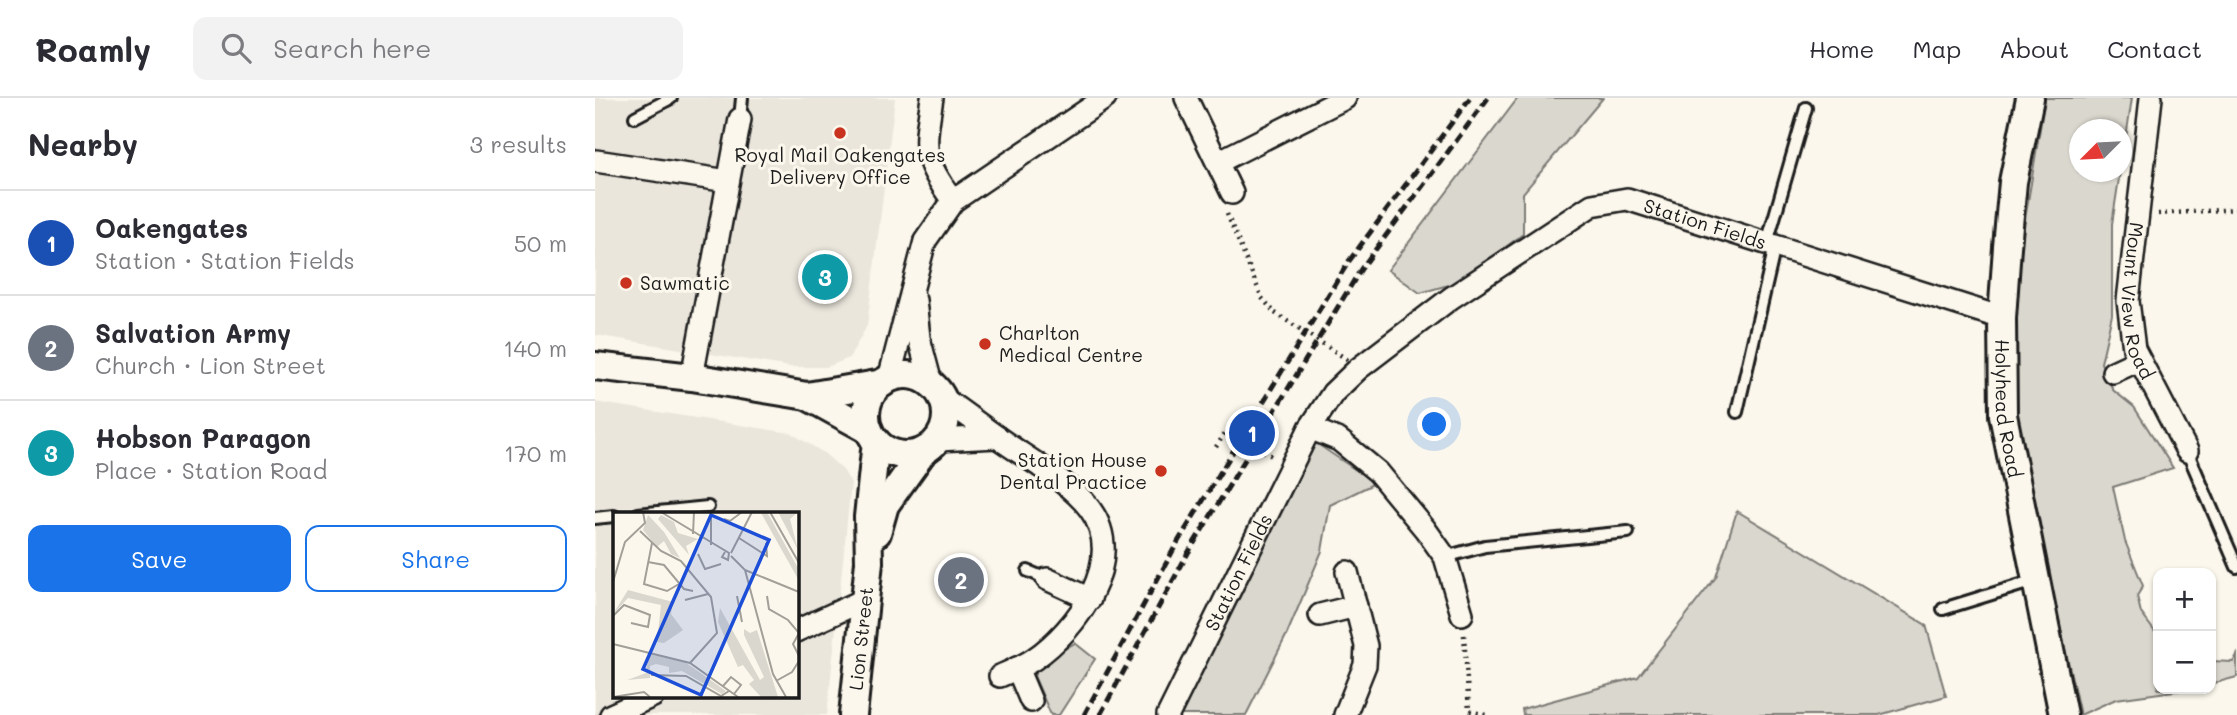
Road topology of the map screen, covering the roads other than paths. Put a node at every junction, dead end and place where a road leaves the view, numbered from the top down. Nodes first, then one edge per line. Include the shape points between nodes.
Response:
1 (671, 98) edge
2 (742, 98) edge
3 (932, 98) edge
4 (1105, 98) edge
5 (1185, 98) edge
6 (1345, 98) edge
7 (2030, 98) edge
8 (2151, 98) edge
9 (1806, 108) dead end
10 (635, 117) dead end
11 (740, 120) joint
12 (596, 161) edge
13 (1218, 162) junction
14 (728, 181) junction
15 (1231, 193) road end
16 (953, 201) junction
17 (1771, 244) junction
18 (914, 287) junction
19 (2002, 318) junction
20 (2140, 360) junction
21 (595, 366) edge
22 (2113, 372) dead end
23 (692, 377) junction
24 (886, 381) junction
25 (937, 390) junction
26 (807, 396) junction
27 (1737, 412) dead end
28 (1310, 428) junction
29 (872, 435) junction
30 (997, 437) junction
31 (931, 446) junction
32 (2187, 451) joint
33 (708, 507) dead end
34 (658, 512) edge
35 (613, 516) edge
36 (595, 518) edge
37 (1628, 532) dead end
38 (1445, 556) junction
39 (869, 562) junction
40 (2237, 567) edge
41 (1347, 572) dead end
42 (1038, 575) dead end
43 (2037, 580) junction
44 (1090, 599) junction
45 (866, 600) junction
46 (1356, 606) junction
47 (1943, 608) dead end
48 (1462, 614) road end
49 (1320, 615) dead end
50 (798, 630) edge
51 (649, 698) edge
52 (1031, 701) dead end
53 (611, 715) edge
54 (853, 715) edge
55 (1168, 715) edge
56 (1345, 715) edge
57 (2063, 715) edge

1 - 10 lane
2 - 11 lane
3 - 16 street via 925,143 930,167
4 - 16 street
5 - 13 street
6 - 13 street
7 - 19 street, Holyhead Road via 2013,182
8 - 20 street, Mount View Road via 2128,301 2134,349
9 - 17 lane
11 - 14 street
12 - 14 street
13 - 15 street
14 - 23 street
16 - 18 street via 925,241
17 - 19 street, Station Fields
17 - 27 lane
17 - 28 street, Station Fields via 1627,199 1592,205 1451,298 1358,369 1333,393
18 - 24 street
18 - 25 street via 919,338
19 - 43 street, Holyhead Road via 2003,415
20 - 22 street
20 - 32 street, Mount View Road
21 - 23 street
23 - 26 street
24 - 25 street via 910,375
24 - 26 street
24 - 29 street via 868,404 866,417
25 - 30 street
25 - 31 street via 946,419
26 - 29 street
28 - 38 street via 1339,440 1378,472
28 - 55 street, Station Fields
29 - 31 street via 885,450 897,455 911,456
29 - 39 street, Lion Street
30 - 31 street
30 - 44 street via 1076,494 1092,511 1104,555
31 - 39 street, Lion Street via 885,505
32 - 40 lane
33 - 34 lane
35 - 36 lane
37 - 38 lane via 1485,546
38 - 48 street
39 - 45 street, Lion Street
41 - 46 street
42 - 44 street
43 - 47 lane
43 - 57 street, Holyhead Road
44 - 52 street via 1070,627 1034,660 1009,672
45 - 50 street
45 - 54 street, Lion Street
46 - 49 street
46 - 56 street via 1366,646 1365,665
51 - 53 street

